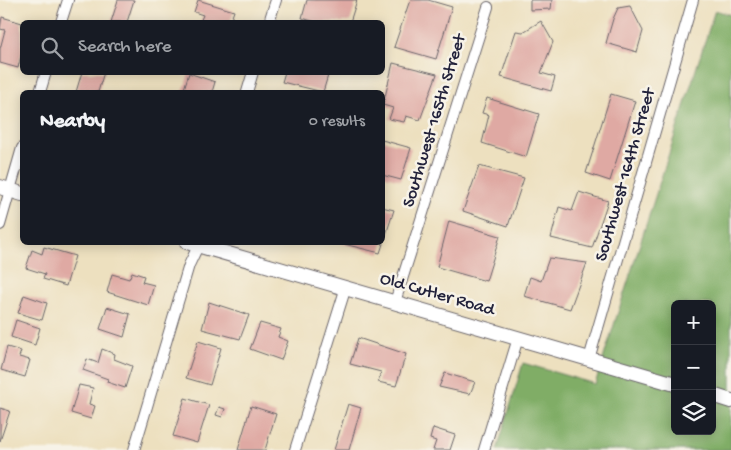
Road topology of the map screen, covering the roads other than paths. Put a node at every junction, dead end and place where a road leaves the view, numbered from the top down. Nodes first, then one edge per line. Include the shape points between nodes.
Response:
1 (68, 0) edge
2 (276, 0) edge
3 (693, 0) edge
4 (488, 7) dead end
5 (62, 20) edge
6 (270, 20) edge
7 (45, 75) edge
8 (253, 75) edge
9 (41, 90) edge
10 (248, 90) edge
11 (20, 156) edge
12 (11, 190) edge
13 (0, 224) edge
14 (195, 245) edge
15 (199, 245) edge
16 (346, 287) junction
17 (395, 302) junction
18 (518, 338) junction
19 (589, 359) junction
20 (671, 383) edge
21 (716, 396) edge
22 (731, 401) edge
23 (134, 450) edge
24 (295, 450) edge
25 (484, 450) edge

1 - 5 street
2 - 6 street
3 - 19 street, Southwest 164th Street
4 - 17 street, Southwest 165th Street
7 - 9 street
8 - 10 street
11 - 12 street
12 - 13 street
14 - 23 street
15 - 16 main road, Old Cutler Road
16 - 17 main road, Old Cutler Road
16 - 24 street
17 - 18 main road, Old Cutler Road
18 - 19 main road, Old Cutler Road
18 - 25 street
19 - 20 main road, Old Cutler Road
21 - 22 main road

